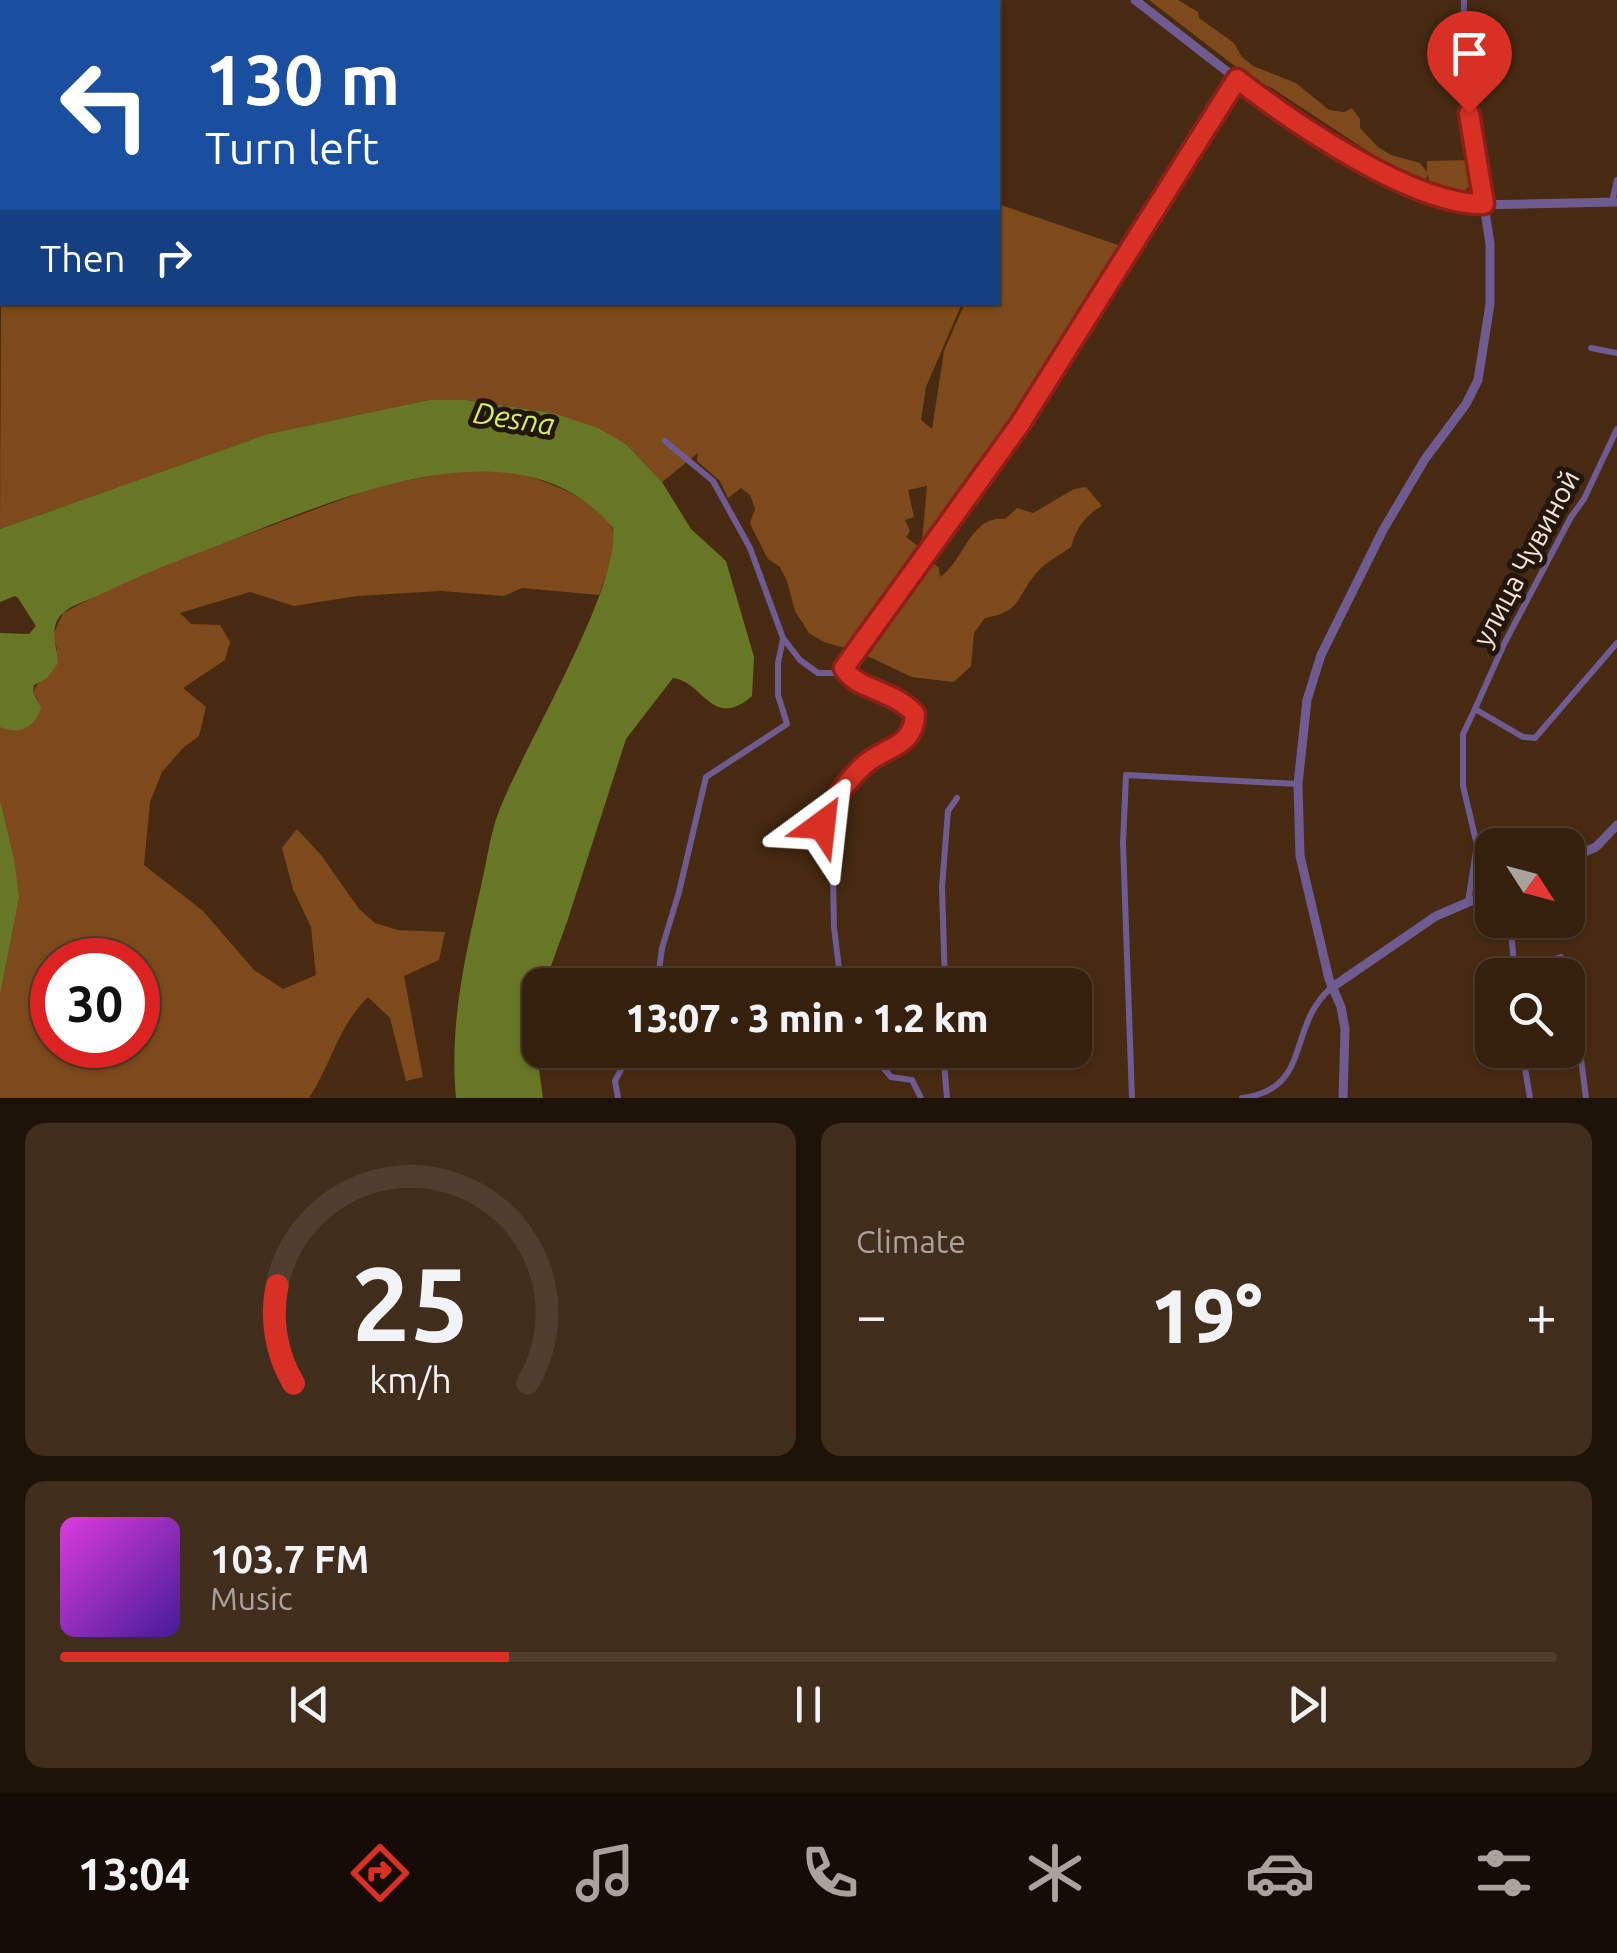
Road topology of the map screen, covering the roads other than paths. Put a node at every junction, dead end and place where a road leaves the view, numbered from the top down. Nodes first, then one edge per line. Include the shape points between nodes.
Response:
1 (1135, 0) edge
2 (1464, 0) edge
3 (1237, 79) junction
4 (1617, 180) edge
5 (1614, 202) edge
6 (1484, 204) junction
7 (1591, 348) dead end
8 (1617, 354) edge
9 (1617, 429) edge
10 (666, 441) dead end
11 (783, 638) junction
12 (1617, 643) edge
13 (844, 668) junction
14 (1478, 711) junction
15 (1298, 784) junction
16 (958, 798) dead end
17 (1617, 825) edge
18 (1585, 851) edge
19 (1475, 900) edge
20 (1468, 903) junction
21 (659, 968) edge
22 (839, 968) edge
23 (944, 968) edge
24 (1331, 988) junction
25 (621, 1068) edge
26 (883, 1068) edge
27 (944, 1068) edge
28 (1525, 1068) edge
29 (1582, 1068) edge
30 (618, 1098) edge
31 (921, 1098) edge
32 (947, 1098) edge
33 (1132, 1098) edge
34 (1242, 1098) edge
35 (1343, 1098) edge
36 (1530, 1098) edge
37 (1586, 1098) edge

1 - 3 street
2 - 6 street via 1463,60
3 - 6 street via 1393,180 1446,200
3 - 13 street via 1020,424
4 - 5 street
5 - 6 street
6 - 15 street via 1490,304 1478,380 1404,492 1321,655 1307,700
7 - 8 street
9 - 14 street, улица Чувиной via 1505,642
10 - 11 street via 713,482 750,548
11 - 13 street via 818,673
11 - 21 street via 778,696 786,724 706,777
12 - 14 street via 1535,738 1523,738
13 - 22 street via 849,678 903,700 915,714 906,740 866,762 840,789 822,825
14 - 20 street, улица Чувиной via 1464,734 1463,786 1477,845
15 - 24 street via 1300,856
15 - 33 street via 1126,776
16 - 23 street via 948,812 942,887
17 - 18 street
19 - 20 street
20 - 24 street via 1436,916
24 - 34 street via 1313,1006 1278,1087
24 - 35 street via 1345,1030
25 - 30 street
26 - 31 street via 891,1077 912,1080
27 - 32 street
28 - 36 street
29 - 37 street

